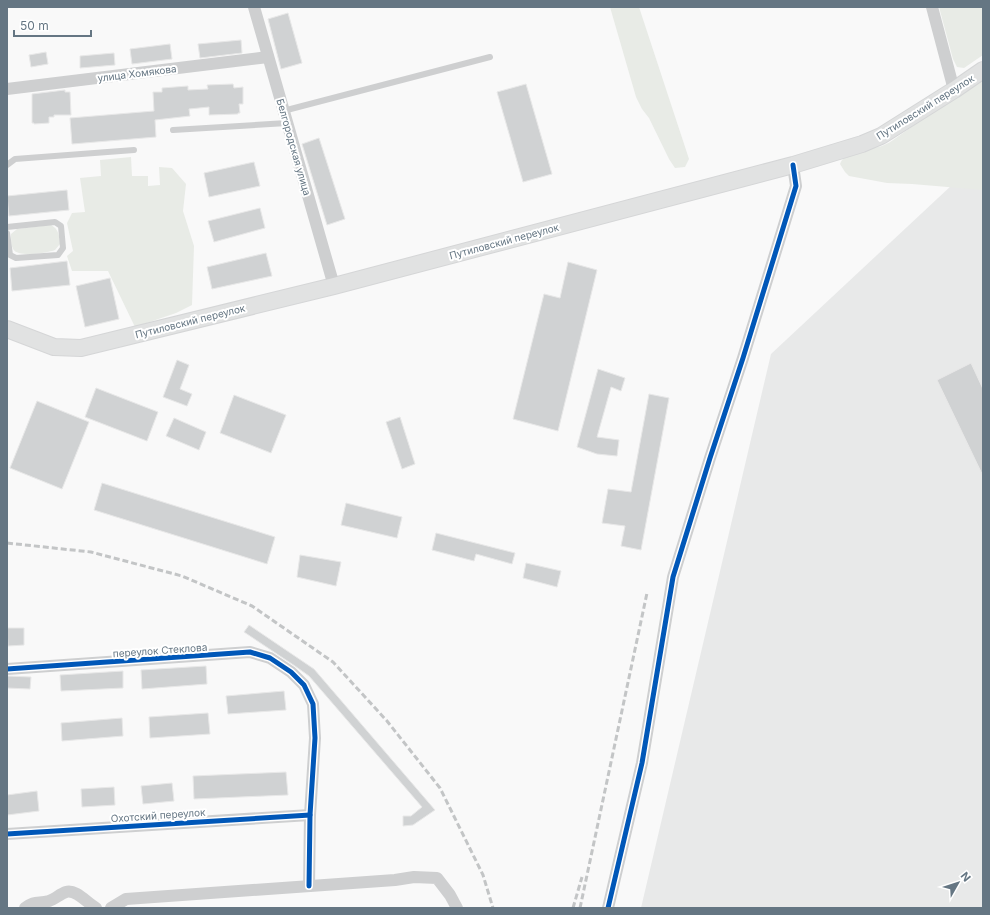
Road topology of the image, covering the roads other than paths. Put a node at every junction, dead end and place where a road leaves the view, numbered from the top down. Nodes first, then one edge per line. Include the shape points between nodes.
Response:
1 (254, 7) edge
2 (932, 7) edge
3 (268, 57) junction
4 (490, 57) dead end
5 (983, 70) edge
6 (7, 90) edge
7 (954, 90) junction
8 (285, 117) junction
9 (173, 130) dead end
10 (134, 150) dead end
11 (7, 165) edge
12 (793, 165) junction
13 (7, 226) edge
14 (7, 233) edge
15 (334, 286) junction
16 (7, 329) edge
17 (7, 669) edge
18 (310, 815) junction
19 (7, 834) edge
20 (309, 886) junction
21 (92, 906) edge
22 (25, 908) edge
23 (111, 908) edge
24 (456, 908) edge
25 (608, 908) edge

1 - 3 street, Белгородская улица
2 - 7 street
3 - 6 street, улица Хомякова
3 - 8 street, Белгородская улица
4 - 8 lane
5 - 7 main road, Путиловский переулок
7 - 12 main road, Путиловский переулок via 881,136
8 - 9 lane
8 - 15 street, Белгородская улица
10 - 11 lane via 15,160
12 - 15 main road, Путиловский переулок
12 - 25 street via 796,186 673,577 642,763
13 - 14 lane via 56,222 61,226 63,248 58,254 16,258 10,255
15 - 16 main road, Путиловский переулок via 81,348 54,347
17 - 18 street, переулок Стеклова via 250,652 270,658 291,672 304,685 313,704 314,746
18 - 19 street, Охотский переулок
18 - 20 street
20 - 23 street via 126,899
20 - 24 street via 414,877 437,878
21 - 22 street via 78,893 67,892 48,901 32,902

